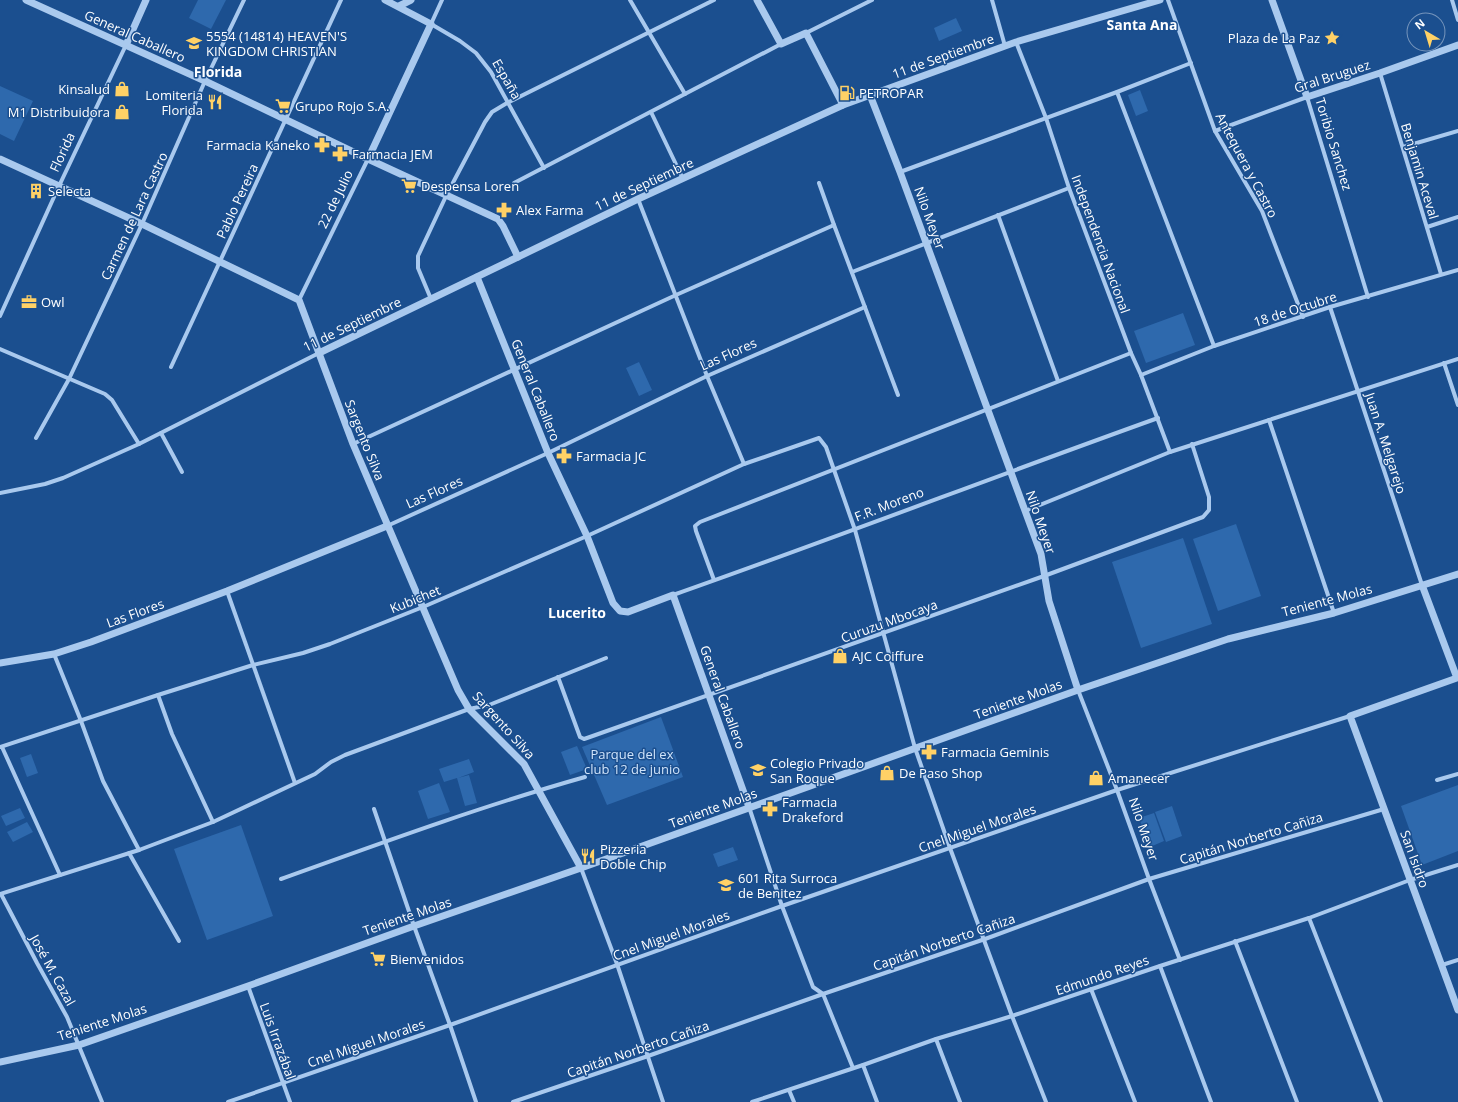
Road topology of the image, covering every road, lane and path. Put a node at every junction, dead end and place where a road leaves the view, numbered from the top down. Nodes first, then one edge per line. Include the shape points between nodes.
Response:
1 (26, 0) edge
2 (146, 0) edge
3 (244, 0) edge
4 (340, 0) edge
5 (385, 0) edge
6 (411, 0) edge
7 (442, 0) edge
8 (630, 0) edge
9 (714, 0) edge
10 (757, 0) edge
11 (872, 0) edge
12 (992, 0) edge
13 (1160, 0) edge
14 (1168, 0) edge
15 (1272, 0) edge
16 (1452, 0) edge
17 (399, 6) junction
18 (1458, 20) edge
19 (431, 24) junction
20 (650, 33) junction
21 (806, 33) junction
22 (1016, 42) junction
23 (781, 44) junction
24 (126, 45) junction
25 (1005, 46) junction
26 (1458, 46) edge
27 (1191, 63) junction
28 (1380, 73) junction
29 (206, 81) junction
30 (1117, 92) junction
31 (685, 94) junction
32 (870, 95) junction
33 (1307, 97) junction
34 (507, 103) junction
35 (843, 105) junction
36 (651, 112) junction
37 (1046, 118) junction
38 (286, 120) junction
39 (1215, 131) junction
40 (1458, 131) edge
41 (1403, 147) junction
42 (0, 159) edge
43 (368, 159) junction
44 (544, 168) junction
45 (900, 172) junction
46 (683, 179) junction
47 (514, 183) dead end
48 (819, 183) dead end
49 (59, 186) junction
50 (1069, 188) junction
51 (447, 194) junction
52 (638, 199) junction
53 (998, 215) junction
54 (1458, 217) edge
55 (142, 224) junction
56 (834, 224) junction
57 (1427, 227) junction
58 (926, 243) junction
59 (518, 257) junction
60 (220, 262) junction
61 (1458, 270) edge
62 (852, 272) junction
63 (1441, 274) junction
64 (477, 277) junction
65 (676, 295) junction
66 (1368, 296) junction
67 (431, 299) junction
68 (298, 300) junction
69 (865, 307) junction
70 (1330, 307) junction
71 (0, 316) edge
72 (1303, 317) junction
73 (1214, 346) junction
74 (0, 349) edge
75 (319, 353) junction
76 (1131, 354) junction
77 (1458, 359) edge
78 (1444, 363) junction
79 (171, 368) dead end
80 (516, 369) junction
81 (1141, 375) junction
82 (708, 376) junction
83 (69, 379) junction
84 (1058, 381) junction
85 (1358, 391) junction
86 (898, 395) dead end
87 (1458, 405) edge
88 (988, 409) junction
89 (1158, 418) junction
90 (1269, 420) junction
91 (161, 433) junction
92 (36, 438) dead end
93 (139, 444) junction
94 (353, 444) junction
95 (1192, 444) junction
96 (1170, 452) junction
97 (548, 453) junction
98 (744, 464) junction
99 (835, 470) junction
100 (1010, 471) junction
101 (182, 472) dead end
102 (0, 493) edge
103 (1024, 512) junction
104 (387, 526) junction
105 (855, 530) junction
106 (587, 536) junction
107 (1458, 574) edge
108 (1044, 576) junction
109 (714, 580) junction
110 (1422, 585) junction
111 (228, 591) junction
112 (673, 595) junction
113 (424, 607) junction
114 (628, 612) joint
115 (1334, 613) junction
116 (884, 633) junction
117 (54, 654) junction
118 (606, 658) dead end
119 (0, 663) edge
120 (253, 665) junction
121 (558, 678) junction
122 (1458, 679) edge
123 (1078, 690) junction
124 (709, 694) junction
125 (158, 695) junction
126 (469, 709) junction
127 (1350, 716) junction
128 (82, 721) junction
129 (1, 747) edge
130 (915, 748) junction
131 (1458, 774) edge
132 (585, 777) dead end
133 (1437, 780) dead end
134 (295, 783) junction
135 (539, 790) junction
136 (1118, 790) junction
137 (749, 807) junction
138 (374, 809) dead end
139 (1384, 809) junction
140 (213, 822) junction
141 (385, 842) junction
142 (950, 848) junction
143 (140, 850) junction
144 (129, 853) junction
145 (1458, 865) edge
146 (581, 868) junction
147 (60, 874) junction
148 (280, 879) dead end
149 (1148, 879) junction
150 (1410, 880) junction
151 (0, 894) edge
152 (782, 906) junction
153 (1309, 918) junction
154 (414, 926) junction
155 (985, 939) junction
156 (179, 941) dead end
157 (1235, 941) junction
158 (1180, 960) junction
159 (1458, 960) edge
160 (617, 964) junction
161 (1442, 965) junction
162 (1160, 966) junction
163 (248, 986) junction
164 (1091, 989) junction
165 (823, 994) junction
166 (1458, 1010) edge
167 (1012, 1016) junction
168 (450, 1025) junction
169 (936, 1039) junction
170 (79, 1045) junction
171 (648, 1056) junction
172 (0, 1062) edge
173 (863, 1065) junction
174 (852, 1068) junction
175 (282, 1082) junction
176 (789, 1090) junction
177 (102, 1102) edge
178 (228, 1102) edge
179 (290, 1102) edge
180 (476, 1102) edge
181 (513, 1102) edge
182 (663, 1102) edge
183 (752, 1102) edge
184 (794, 1102) edge
185 (877, 1102) edge
186 (960, 1102) edge
187 (1046, 1102) edge
188 (1135, 1102) edge
189 (1211, 1102) edge
190 (1297, 1102) edge
191 (1381, 1102) edge

1 - 24 street, General Caballero
2 - 24 street, Florida
3 - 29 street, Carmen de Lara Castro
4 - 38 street, Pablo Pereira
5 - 17 street, España
6 - 17 street
7 - 19 street, 22 de Julio
8 - 20 street
9 - 20 street
10 - 23 street
11 - 21 street
12 - 25 street
13 - 22 street, 11 de Septiembre
14 - 27 street, Antequera y Castro
15 - 33 street, Toribio Sanchez
16 - 18 street
17 - 19 street, España
19 - 34 street, España via 476,53 491,72
19 - 43 street, 22 de Julio
20 - 31 street
20 - 34 street
21 - 23 street
21 - 35 street
22 - 25 street, 11 de Septiembre
22 - 37 street, Independencia Nacional
23 - 31 street
24 - 29 street, General Caballero
24 - 49 street, Florida
25 - 32 street, 11 de Septiembre
26 - 28 street, Gral Bruguez
27 - 30 street
27 - 39 street, Antequera y Castro
28 - 33 street, Gral Bruguez
28 - 41 street, Benjamin Aceval
29 - 38 street, General Caballero
29 - 55 street, Carmen de Lara Castro
30 - 37 street
30 - 73 street
31 - 36 street
32 - 35 street, 11 de Septiembre
32 - 45 street, Nilo Meyer
33 - 39 street, Gral Bruguez
33 - 66 street, Toribio Sanchez
34 - 44 street, España
34 - 51 street via 492,112 485,122
35 - 46 street, 11 de Septiembre
36 - 44 street
36 - 46 street
37 - 45 street
37 - 50 street, Independencia Nacional
38 - 43 street, General Caballero
38 - 60 street, Pablo Pereira
39 - 72 street, Antequera y Castro via 1262,211
40 - 41 street
41 - 57 street, Benjamin Aceval
42 - 49 street
43 - 51 street, General Caballero
43 - 68 street, 22 de Julio
44 - 47 street
45 - 58 street, Nilo Meyer
46 - 52 street, 11 de Septiembre
48 - 56 street
49 - 55 street
49 - 71 street, Florida
50 - 53 street
50 - 76 street, Independencia Nacional
51 - 59 street, General Caballero via 498,218
51 - 67 street via 418,256 418,268
52 - 59 street, 11 de Septiembre
52 - 65 street
53 - 58 street
53 - 84 street
54 - 57 street
55 - 60 street
55 - 83 street, Carmen de Lara Castro
56 - 62 street
56 - 65 street
57 - 63 street, Benjamin Aceval
58 - 62 street
58 - 88 street, Nilo Meyer
59 - 64 street, 11 de Septiembre
60 - 68 street
60 - 79 street, Pablo Pereira
61 - 63 street, 18 de Octubre
62 - 69 street
63 - 66 street, 18 de Octubre
64 - 67 street, 11 de Septiembre
64 - 80 street, General Caballero
65 - 80 street
65 - 82 street
66 - 70 street, 18 de Octubre
67 - 75 street, 11 de Septiembre
68 - 75 street, Sargento Silva
69 - 82 street, Las Flores
69 - 86 street
70 - 72 street, 18 de Octubre
70 - 85 street, Juan A. Melgarejo
72 - 73 street, 18 de Octubre
73 - 81 street, 18 de Octubre
74 - 83 street
75 - 91 street, 11 de Septiembre
75 - 94 street, Sargento Silva
76 - 81 street, Independencia Nacional
76 - 84 street
77 - 78 street
78 - 85 street
78 - 87 street
80 - 94 street
80 - 97 street, General Caballero
81 - 89 street, Independencia Nacional
82 - 97 street, Las Flores
82 - 98 street
83 - 92 street, Carmen de Lara Castro
83 - 93 street via 105,394 112,400
84 - 88 street
85 - 90 street
85 - 110 street, Juan A. Melgarejo
88 - 99 street
88 - 100 street, Nilo Meyer
89 - 96 street, Independencia Nacional
89 - 100 street, F.R. Moreno
90 - 95 street
90 - 115 street
91 - 93 street, 11 de Septiembre
91 - 101 street
93 - 102 street, 11 de Septiembre via 63,478
94 - 104 street, Sargento Silva
95 - 96 street
95 - 108 street, Curuzu Mbocaya via 1209,497 1209,510 1203,517
96 - 103 street
97 - 104 street, Las Flores
97 - 106 street, General Caballero
98 - 99 street, Kubichet via 819,438 826,447
98 - 106 street, Kubichet
99 - 105 street
99 - 109 street via 695,526
100 - 103 street, Nilo Meyer
100 - 105 street, F.R. Moreno
103 - 108 street, Nilo Meyer via 1041,554
104 - 111 street, Las Flores
104 - 113 street, Sargento Silva
105 - 109 street, F.R. Moreno
105 - 116 street
106 - 113 street, Kubichet
106 - 114 street, General Caballero via 613,603 620,611
107 - 110 street, Teniente Molas
108 - 116 street, Curuzu Mbocaya
108 - 123 street, Nilo Meyer via 1049,601
109 - 112 street, F.R. Moreno
110 - 115 street, Teniente Molas
110 - 122 street
111 - 117 street, Las Flores
111 - 120 street
112 - 114 street, F.R. Moreno
112 - 124 street, General Caballero
113 - 120 street, Kubichet via 303,653
113 - 126 street, Sargento Silva via 458,690
115 - 123 street, Teniente Molas via 1228,639
116 - 124 street, Curuzu Mbocaya
116 - 130 street
117 - 119 street, Las Flores
117 - 128 street
118 - 121 street
120 - 125 street, Kubichet
120 - 134 street
121 - 124 street, Curuzu Mbocaya via 580,737 584,739
121 - 126 street via 489,705
122 - 127 street
123 - 130 street, Teniente Molas
123 - 136 street, Nilo Meyer
124 - 137 street, General Caballero
125 - 128 street, Kubichet
125 - 140 street via 172,734
126 - 134 street via 345,756
126 - 135 street, Sargento Silva via 524,764
127 - 136 street, Cnel Miguel Morales
127 - 139 street, San Isidro
128 - 129 street, Kubichet
128 - 143 street via 102,781
129 - 147 street
130 - 137 street, Teniente Molas
130 - 142 street
131 - 133 street
132 - 135 street
134 - 140 street
135 - 141 street
135 - 146 street, Sargento Silva
136 - 142 street, Cnel Miguel Morales
136 - 149 street, Nilo Meyer
137 - 146 street, Teniente Molas
137 - 152 street
138 - 141 street
139 - 149 street, Capitán Norberto Cañiza
139 - 150 street, San Isidro
140 - 143 street
141 - 148 street
141 - 154 street
142 - 152 street, Cnel Miguel Morales
142 - 155 street
143 - 144 street
144 - 147 street
144 - 156 street
145 - 150 street, Edmundo Reyes
146 - 154 street, Teniente Molas
146 - 160 street
147 - 151 street
149 - 155 street, Capitán Norberto Cañiza
149 - 158 street, Nilo Meyer
150 - 153 street, Edmundo Reyes
150 - 161 street, San Isidro
151 - 170 street, José M. Cazal
152 - 160 street, Cnel Miguel Morales
152 - 165 street via 813,987
153 - 157 street, Edmundo Reyes
153 - 191 street
154 - 163 street, Teniente Molas
154 - 168 street
155 - 165 street, Capitán Norberto Cañiza
155 - 167 street
157 - 158 street, Edmundo Reyes
157 - 190 street
158 - 162 street, Edmundo Reyes
159 - 161 street
160 - 168 street, Cnel Miguel Morales
160 - 171 street
161 - 166 street, San Isidro
162 - 164 street, Edmundo Reyes
162 - 189 street
163 - 170 street, Teniente Molas
163 - 175 street, Luis Irrazábal
164 - 167 street, Edmundo Reyes
164 - 188 street
165 - 171 street, Capitán Norberto Cañiza
165 - 174 street
167 - 169 street, Edmundo Reyes
167 - 187 street
168 - 175 street, Cnel Miguel Morales
168 - 180 street
169 - 173 street, Edmundo Reyes
169 - 186 street
170 - 172 street, Teniente Molas
170 - 177 street, José M. Cazal
171 - 181 street, Capitán Norberto Cañiza
171 - 182 street
173 - 174 street, Edmundo Reyes
173 - 185 street
174 - 176 street, Edmundo Reyes
175 - 178 street, Cnel Miguel Morales
175 - 179 street, Luis Irrazábal
176 - 183 street, Edmundo Reyes
176 - 184 street

